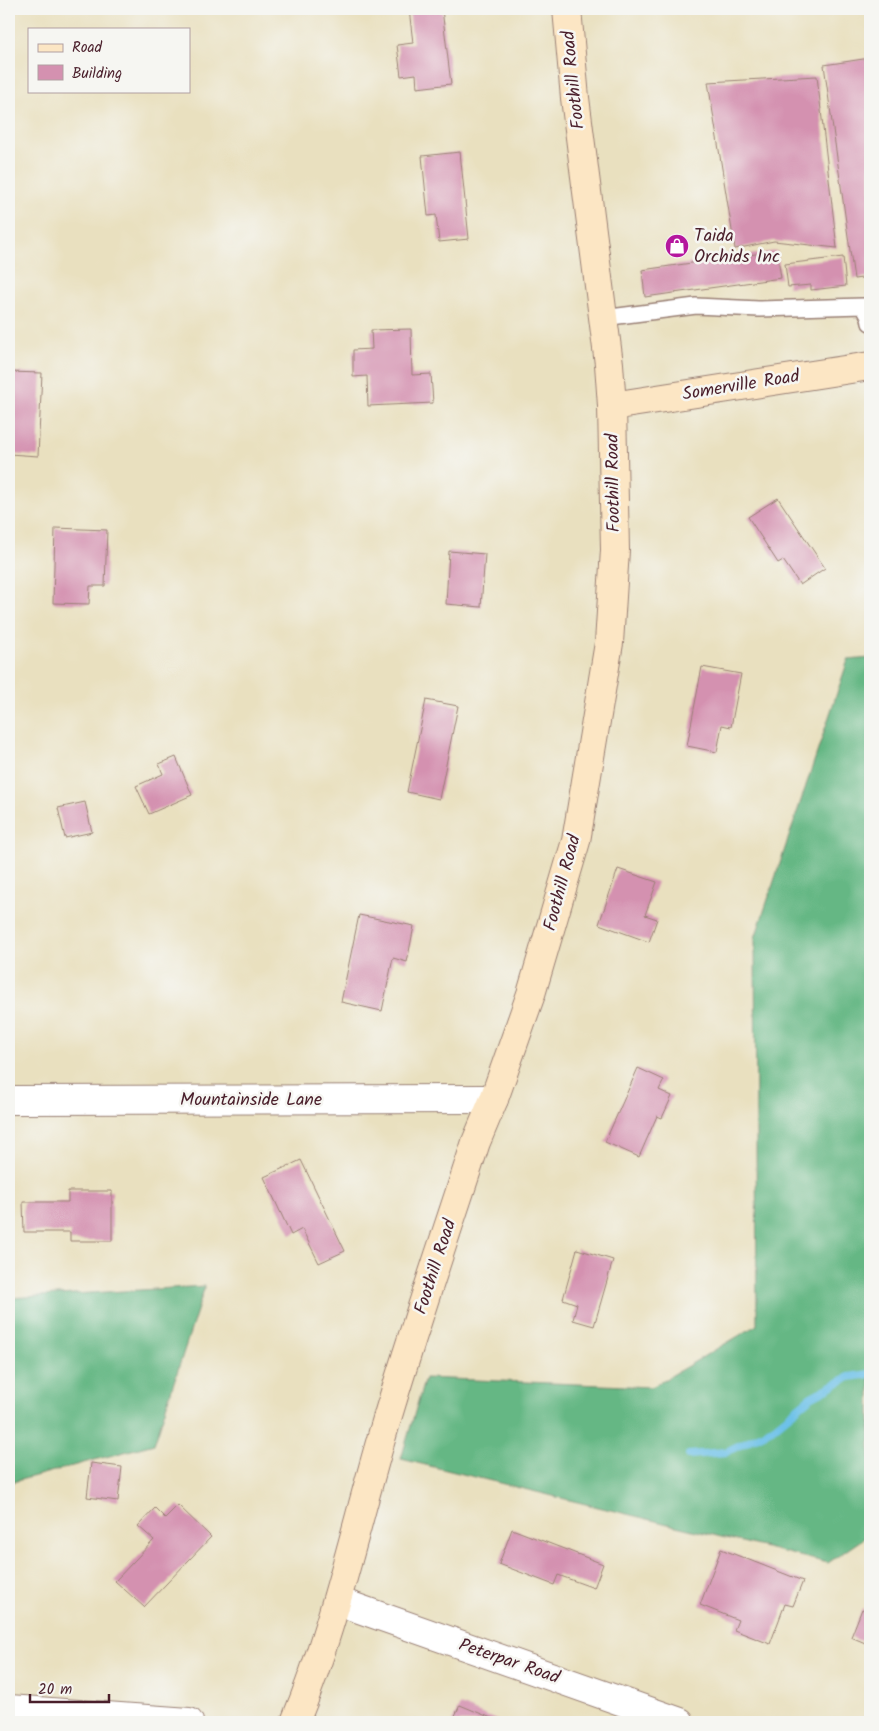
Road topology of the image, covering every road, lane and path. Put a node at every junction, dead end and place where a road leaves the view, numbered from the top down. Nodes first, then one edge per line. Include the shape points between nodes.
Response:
1 (567, 9) edge
2 (604, 318) junction
3 (870, 324) edge
4 (870, 366) edge
5 (612, 406) junction
6 (9, 1100) edge
7 (494, 1100) junction
8 (337, 1601) junction
9 (9, 1710) edge
10 (189, 1722) edge
11 (296, 1722) edge
12 (680, 1722) edge

1 - 2 street, Foothill Road via 575,98
2 - 3 lane via 696,306 759,309 863,306
2 - 5 street, Foothill Road
4 - 5 street, Somerville Road
5 - 7 street, Foothill Road via 615,550 608,643 576,842 531,994
6 - 7 street, Mountainside Lane
7 - 8 street, Foothill Road via 476,1142 384,1429
8 - 11 street, Foothill Road
8 - 12 street, Peterpar Road
9 - 10 street

